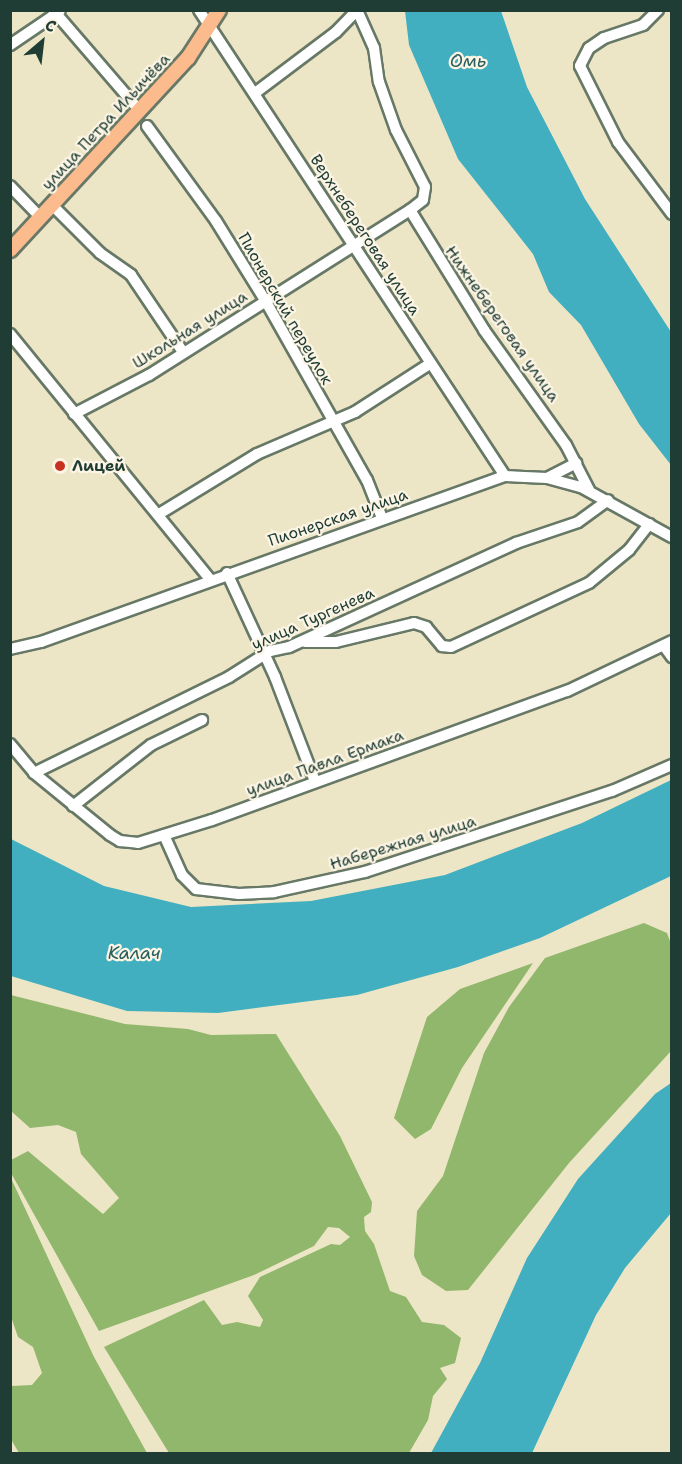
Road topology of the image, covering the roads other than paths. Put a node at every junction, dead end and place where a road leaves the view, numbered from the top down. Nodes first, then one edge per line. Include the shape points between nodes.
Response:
1 (199, 10) edge
2 (219, 10) edge
3 (357, 10) edge
4 (658, 10) edge
5 (56, 12) edge
6 (211, 27) junction
7 (10, 45) edge
8 (255, 93) junction
9 (139, 110) junction
10 (147, 126) dead end
11 (10, 186) edge
12 (52, 205) junction
13 (410, 210) junction
14 (672, 214) edge
15 (40, 217) junction
16 (354, 244) junction
17 (10, 250) edge
18 (265, 300) junction
19 (10, 334) edge
20 (183, 352) junction
21 (431, 363) junction
22 (75, 414) junction
23 (332, 421) junction
24 (576, 463) junction
25 (505, 476) junction
26 (547, 478) junction
27 (589, 490) junction
28 (608, 500) junction
29 (159, 514) junction
30 (382, 518) junction
31 (649, 524) junction
32 (672, 537) edge
33 (227, 573) junction
34 (210, 579) junction
35 (302, 642) junction
36 (668, 643) edge
37 (10, 649) edge
38 (263, 655) junction
39 (672, 657) edge
40 (202, 720) dead end
41 (10, 744) edge
42 (672, 765) edge
43 (34, 773) junction
44 (315, 781) junction
45 (73, 806) junction
46 (164, 835) junction

1 - 6 street, Верхнебереговая улица
2 - 6 main road, улица Петра Ильичёва
3 - 8 street via 336,32
3 - 13 street via 374,48 379,82 396,130 426,187 423,200
4 - 14 street via 643,25 604,38 589,48 579,66 618,142
5 - 7 street
5 - 9 street
6 - 8 street, Верхнебереговая улица
6 - 9 main road, улица Петра Ильичёва
8 - 16 street, Верхнебереговая улица
9 - 12 main road, улица Петра Ильичёва
10 - 18 street, Пионерский переулок via 216,221
11 - 15 street
12 - 15 main road, улица Петра Ильичёва
12 - 20 street via 100,253 131,275
13 - 16 street, Школьная улица
13 - 24 street, Нижнебереговая улица via 478,321 531,392
15 - 17 main road, улица Петра Ильичёва
16 - 18 street, Школьная улица
16 - 21 street, Верхнебереговая улица
18 - 20 street, Школьная улица
18 - 23 street, Пионерский переулок
19 - 22 street
20 - 22 street, Школьная улица
21 - 23 street via 355,412
21 - 25 street, Верхнебереговая улица
22 - 29 street
23 - 29 street via 257,454
23 - 30 street, Пионерский переулок via 367,480
24 - 26 street
24 - 27 street, Нижнебереговая улица
25 - 26 street, Пионерская улица
25 - 30 street, Пионерская улица
26 - 27 street, Пионерская улица
27 - 28 street, Пионерская улица
28 - 31 street, Пионерская улица
28 - 35 street, улица Тургенева via 578,522 516,543
29 - 34 street
30 - 33 street, Пионерская улица
31 - 32 street, Пионерская улица
31 - 35 street via 629,550 589,582 451,647 442,646 426,627 414,623 336,642
33 - 34 street, Пионерская улица
33 - 38 street
34 - 37 street, Пионерская улица via 41,642
35 - 38 street, улица Тургенева
36 - 39 street
36 - 44 street, улица Павла Ермака via 567,690
38 - 43 street, улица Тургенева via 229,677
38 - 44 street
40 - 45 street via 151,745
41 - 43 street, улица Павла Ермака
42 - 46 street, Набережная улица via 612,791 365,872 274,892 239,894 196,889 179,869
43 - 45 street, улица Павла Ермака
44 - 46 street, улица Павла Ермака
45 - 46 street, улица Павла Ермака via 120,841 138,843

